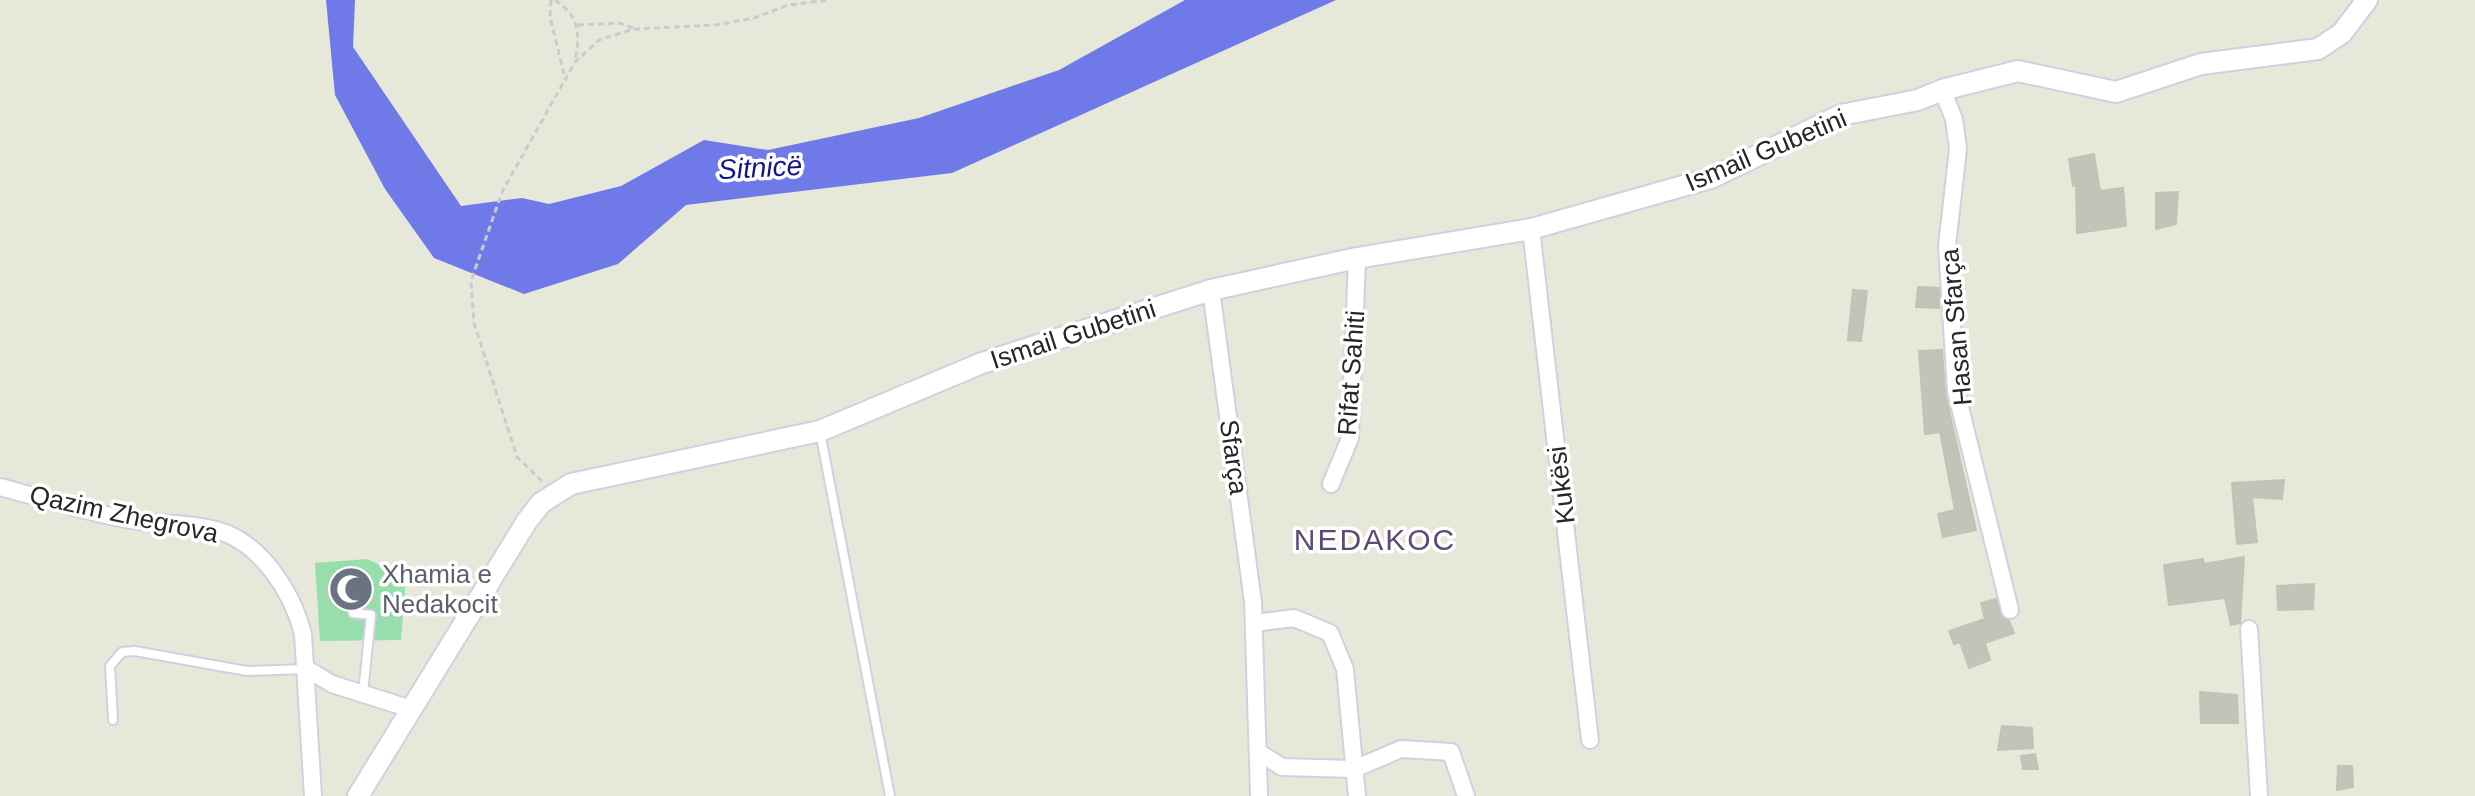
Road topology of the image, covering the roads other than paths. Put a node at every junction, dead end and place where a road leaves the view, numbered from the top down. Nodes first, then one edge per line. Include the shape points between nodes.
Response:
1 (2367, 0) edge
2 (1942, 90) junction
3 (1531, 229) junction
4 (1357, 258) junction
5 (1211, 290) junction
6 (820, 431) junction
7 (1331, 484) dead end
8 (0, 487) edge
9 (2010, 610) dead end
10 (353, 613) dead end
11 (1254, 623) junction
12 (2249, 629) dead end
13 (307, 669) junction
14 (362, 694) junction
15 (411, 709) junction
16 (113, 720) dead end
17 (1590, 740) dead end
18 (1258, 752) junction
19 (1354, 769) junction
20 (313, 796) edge
21 (358, 796) edge
22 (890, 796) edge
23 (1259, 796) edge
24 (1357, 796) edge
25 (1466, 796) edge
26 (2259, 796) edge

1 - 2 street, Ismail Gubetini via 2353,21 2318,49 2201,64 2116,92 2018,71
2 - 3 street, Ismail Gubetini via 1841,115 1711,178
2 - 9 street, Hasan Sfarça via 1958,149 1947,246 1956,391
3 - 4 street, Ismail Gubetini
3 - 17 street, Kukësi
4 - 5 street, Ismail Gubetini
4 - 7 street, Rifat Sahiti via 1350,438
5 - 6 street, Ismail Gubetini via 982,363
5 - 11 street, Sfarça
6 - 15 street, Ismail Gubetini via 554,492 527,521
6 - 22 lane
8 - 13 street, Qazim Zhegrova via 120,518 216,530 233,537 285,588 300,622
10 - 14 lane via 371,615
11 - 18 street, Sfarça
11 - 19 street via 1294,618 1330,633 1345,669
12 - 26 street
13 - 14 street
13 - 16 lane via 247,671 122,652 110,666
13 - 20 street, Qazim Zhegrova
14 - 15 street
15 - 21 street, Ismail Gubetini
18 - 19 street via 1282,767
18 - 23 street, Sfarça
19 - 24 street
19 - 25 street via 1401,749 1451,752

